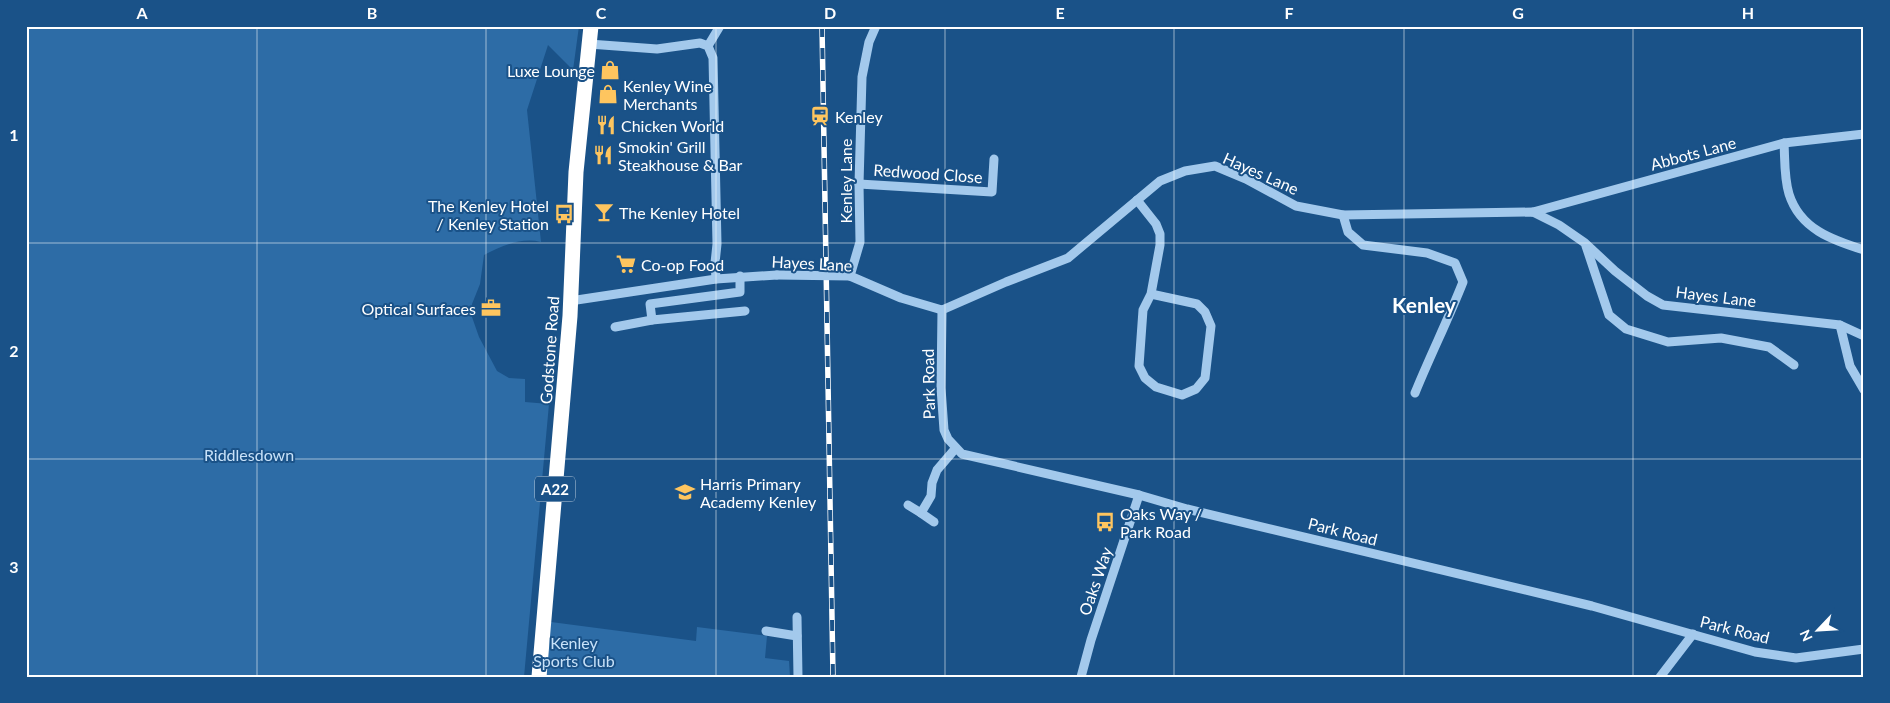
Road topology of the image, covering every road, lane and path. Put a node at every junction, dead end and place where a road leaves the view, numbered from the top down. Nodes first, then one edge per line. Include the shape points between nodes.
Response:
1 (591, 26) edge
2 (720, 26) edge
3 (876, 26) edge
4 (589, 44) junction
5 (708, 46) junction
6 (1864, 134) edge
7 (1784, 143) junction
8 (994, 159) dead end
9 (859, 184) junction
10 (1137, 200) junction
11 (1533, 212) junction
12 (1343, 215) junction
13 (1585, 243) junction
14 (1864, 250) edge
15 (740, 276) junction
16 (850, 276) junction
17 (716, 279) junction
18 (1151, 294) junction
19 (570, 300) junction
20 (942, 310) junction
21 (745, 311) dead end
22 (652, 320) junction
23 (1840, 325) junction
24 (615, 327) dead end
25 (1864, 336) edge
26 (1794, 365) dead end
27 (1864, 390) edge
28 (1415, 393) dead end
29 (955, 449) junction
30 (1139, 495) junction
31 (908, 506) dead end
32 (921, 514) junction
33 (934, 522) dead end
34 (797, 617) dead end
35 (766, 631) dead end
36 (1692, 634) junction
37 (797, 636) junction
38 (1864, 649) edge
39 (539, 677) edge
40 (798, 677) edge
41 (1081, 677) edge
42 (1660, 677) edge

1 - 4 highway, Godstone Road / A22
2 - 5 street
3 - 9 street, Kenley Lane via 869,42 862,77
4 - 5 street via 657,49 700,43
4 - 19 highway, Godstone Road / A22 via 576,172
5 - 17 street via 713,58
6 - 7 street, Abbots Lane
7 - 11 street, Abbots Lane
7 - 14 street via 1789,193 1794,207 1808,225 1831,240
8 - 9 street, Redwood Close via 992,192
9 - 16 street, Kenley Lane via 860,242
10 - 12 street, Hayes Lane via 1160,181 1185,171 1215,166 1296,206
10 - 18 street via 1160,234
10 - 20 street, Hayes Lane via 1068,258
11 - 12 street, Hayes Lane
11 - 13 street, Hayes Lane
12 - 28 street via 1348,232 1363,245 1427,253 1455,263 1462,282
13 - 23 street, Hayes Lane via 1615,271 1663,305
13 - 26 street via 1609,315 1626,329 1668,342 1722,338 1769,347
15 - 16 street, Hayes Lane, bridge
15 - 17 street, Hayes Lane
15 - 22 street via 740,292 650,304
16 - 20 street, Hayes Lane via 901,298
17 - 19 street, Hayes Lane
18 - 18 street via 1142,310 1139,366 1145,378 1156,387 1182,395 1196,389 1205,378 1211,326 1197,304
19 - 39 highway, Godstone Road / A22
20 - 29 street, Park Road via 944,430
21 - 22 street
22 - 24 street
23 - 25 street, Hayes Lane
23 - 27 street via 1850,366
29 - 30 street, Park Road via 962,454
29 - 32 street via 937,470 931,496
30 - 36 street, Park Road via 1592,606
30 - 41 street, Oaks Way via 1090,640
31 - 32 street
32 - 33 street
34 - 37 street
35 - 37 street
36 - 38 street, Park Road via 1755,652 1796,658
36 - 42 street
37 - 40 street

